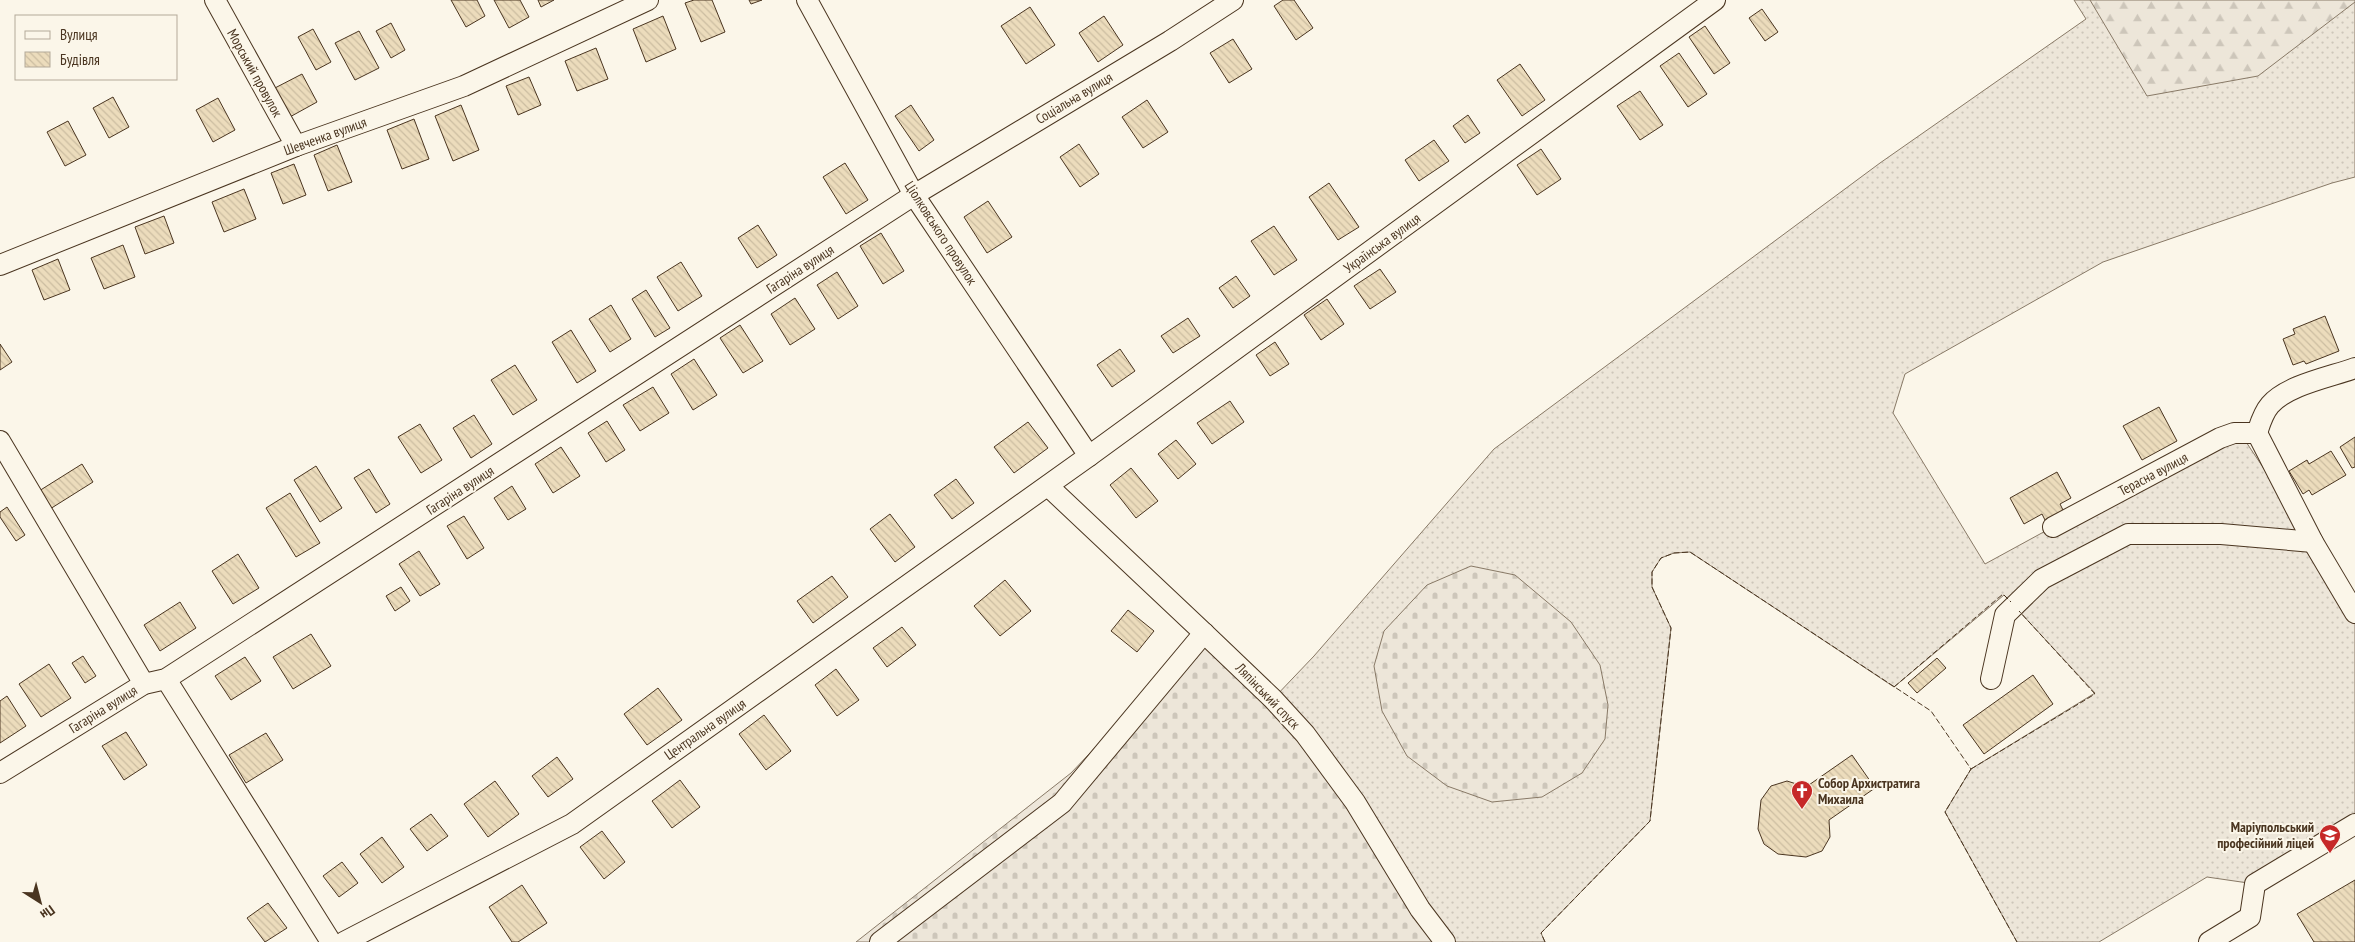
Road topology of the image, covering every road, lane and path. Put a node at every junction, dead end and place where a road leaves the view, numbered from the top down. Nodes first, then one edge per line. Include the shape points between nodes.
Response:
1 (215, 0) edge
2 (648, 0) edge
3 (807, 0) edge
4 (1233, 0) edge
5 (1715, 0) edge
6 (296, 146) junction
7 (914, 195) junction
8 (0, 265) edge
9 (2355, 368) edge
10 (2257, 433) junction
11 (0, 441) edge
12 (1089, 456) junction
13 (1048, 486) junction
14 (2053, 527) dead end
15 (2313, 542) junction
16 (2355, 613) edge
17 (1204, 633) junction
18 (166, 678) junction
19 (1991, 679) dead end
20 (144, 684) junction
21 (0, 773) edge
22 (2355, 824) edge
23 (331, 942) edge
24 (344, 942) edge
25 (880, 942) edge
26 (1445, 942) edge
27 (2209, 942) edge

1 - 6 street, Морський провулок
2 - 6 street, Шевченка вулиця via 464,86
3 - 7 street, Ціолковського провулок
4 - 7 street, Соціальна вулиця
5 - 12 street, Українська вулиця
6 - 8 street, Шевченка вулиця
7 - 12 street, Ціолковського провулок
7 - 18 street, Гагаріна вулиця
9 - 10 street via 2282,395 2264,414
10 - 14 street, Терасна вулиця via 2234,433 2220,438
10 - 15 street
11 - 20 street
12 - 13 street, Українська вулиця
13 - 17 street, Ляпінський спуск
13 - 24 street, Центральна вулиця via 572,824
15 - 16 street
15 - 19 street via 2220,534 2128,534 2042,579 2005,615
17 - 25 street via 1062,803
17 - 26 street, Ляпінський спуск via 1273,699 1334,770 1420,909
18 - 20 street, Гагаріна вулиця
18 - 23 street
20 - 21 street, Гагаріна вулиця
22 - 27 street via 2255,884 2250,917

